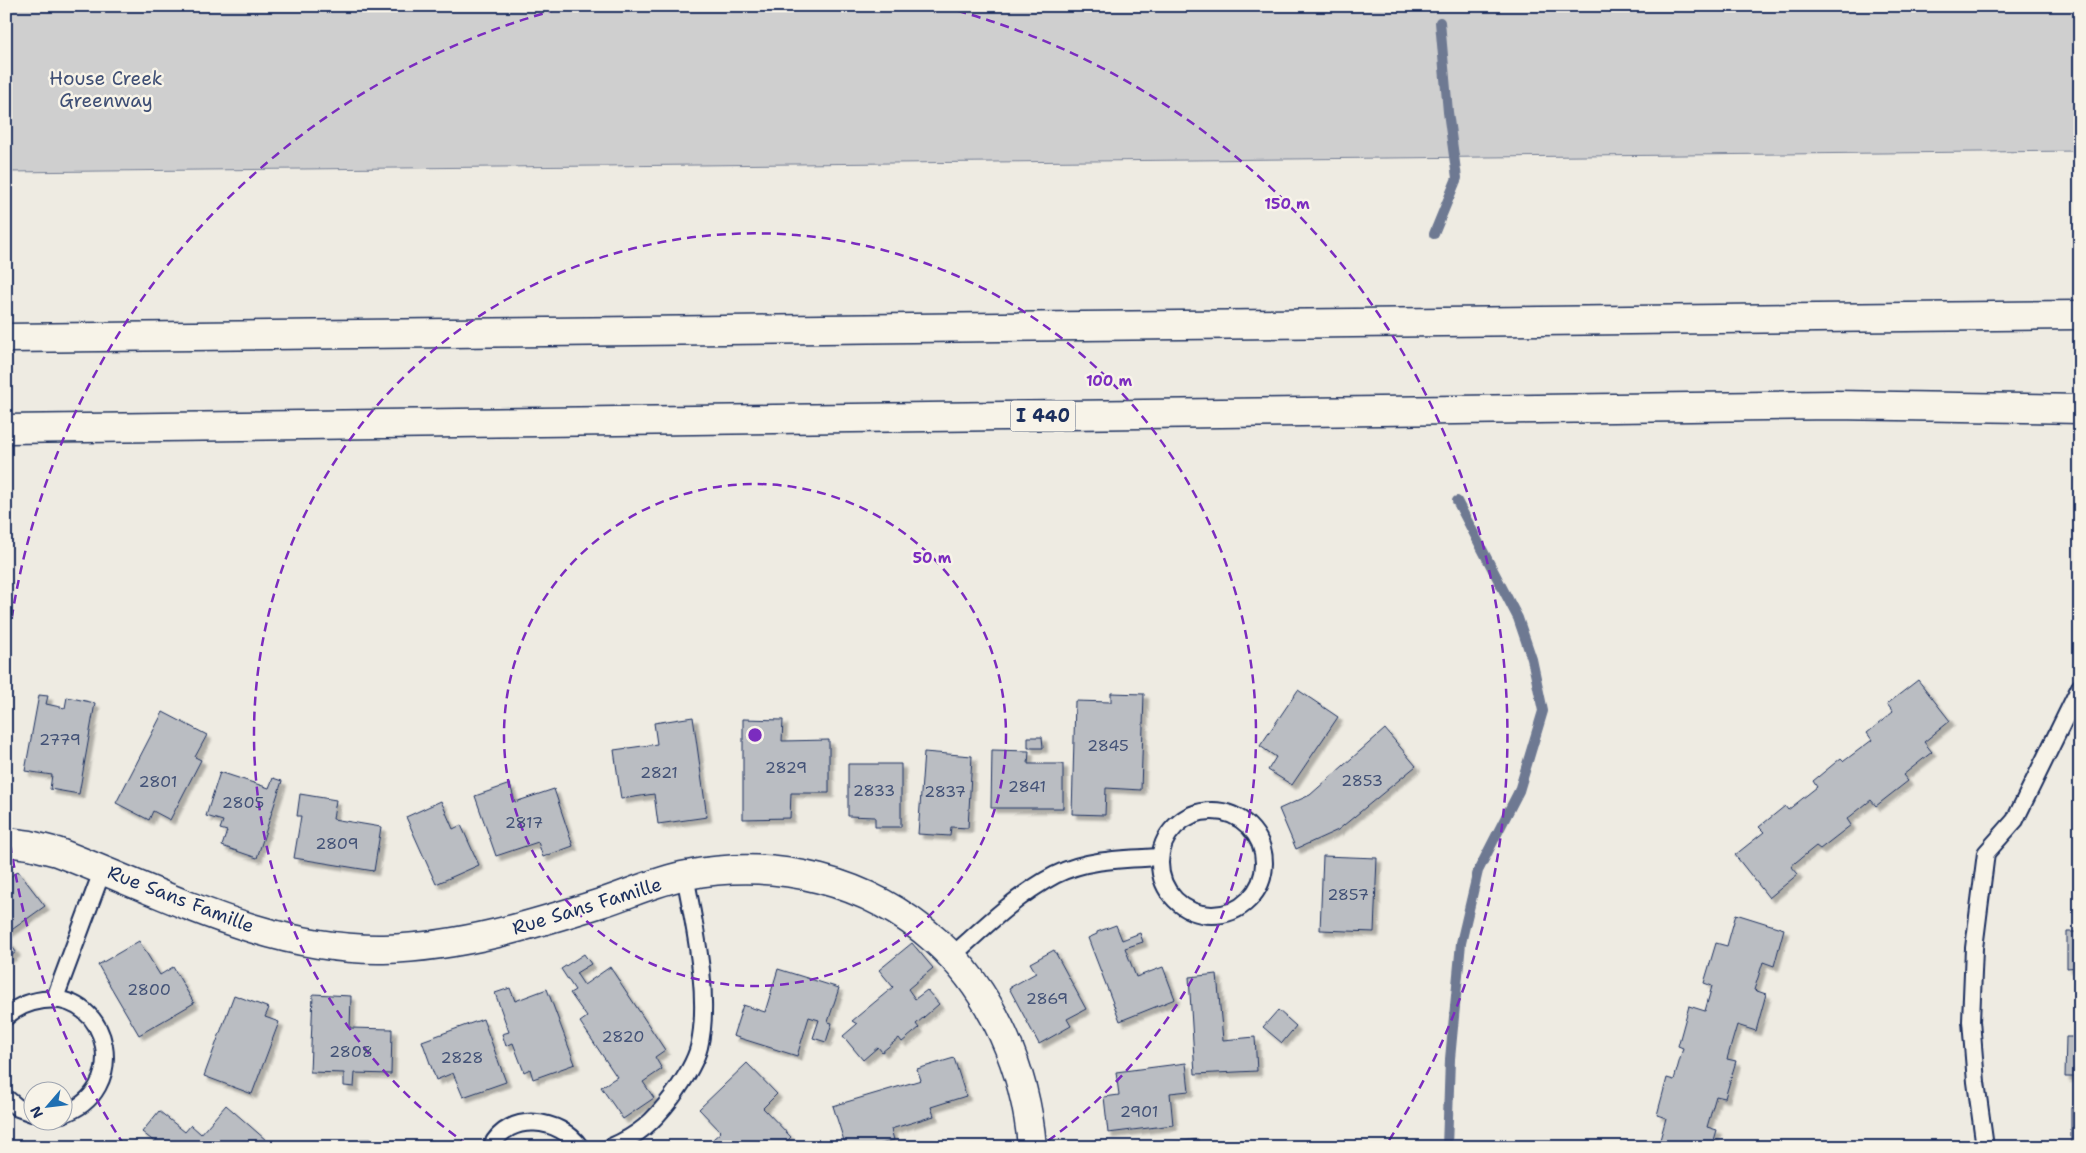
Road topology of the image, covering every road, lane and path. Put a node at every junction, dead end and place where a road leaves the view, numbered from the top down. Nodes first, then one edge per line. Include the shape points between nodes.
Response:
1 (2080, 315) edge
2 (6, 338) edge
3 (2080, 409) edge
4 (6, 429) edge
5 (2080, 687) edge
6 (6, 842) edge
7 (1160, 856) junction
8 (103, 869) junction
9 (685, 875) junction
10 (952, 956) junction
11 (55, 998) junction
12 (6, 1017) edge
13 (6, 1098) edge
14 (22, 1109) edge
15 (72, 1111) edge
16 (491, 1147) edge
17 (580, 1147) edge
18 (611, 1147) edge
19 (1032, 1147) edge
20 (1985, 1147) edge

1 - 2 main road
3 - 4 main road, I 440 via 1834,406
5 - 20 lane via 2015,820 1986,853 1974,948 1971,1021
6 - 8 main road, Rue Sans Famille via 57,852
7 - 7 lane via 1166,889 1177,903 1208,916 1225,915 1241,908 1262,882 1265,866 1263,848 1255,832 1242,819 1208,810 1190,815 1176,825 1165,839
7 - 10 lane via 1118,859 1056,875 994,919
8 - 9 main road, Rue Sans Famille via 239,925 289,938 380,949 458,942 493,935
8 - 11 lane
9 - 10 main road, Rue Sans Famille via 753,868 792,871 830,881 866,894 900,913
9 - 18 lane via 701,981 699,1048 681,1085 661,1112 634,1137
10 - 19 main road, Rue Sans Famille via 1000,1028 1018,1072
11 - 12 lane via 30,1002
11 - 15 lane via 85,1012 98,1027 105,1044 106,1064 101,1083 90,1099
13 - 14 lane
16 - 17 lane via 506,1131 522,1124 541,1122 558,1127 573,1137

